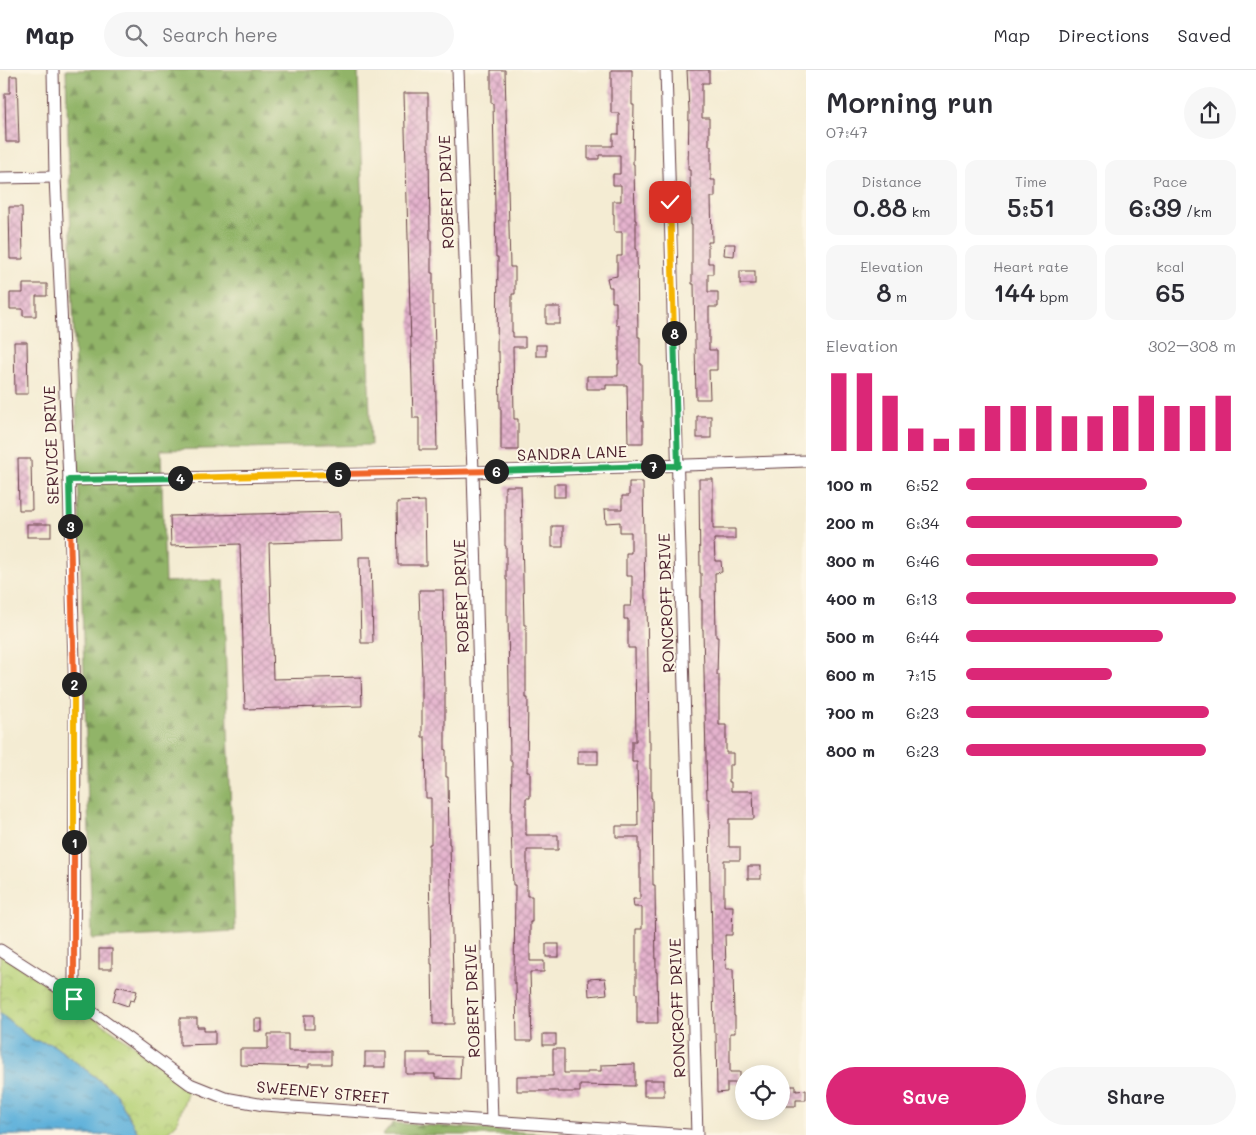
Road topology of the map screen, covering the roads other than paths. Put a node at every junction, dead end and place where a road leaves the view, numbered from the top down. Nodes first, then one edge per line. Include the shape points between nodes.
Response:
1 (53, 70) edge
2 (458, 70) edge
3 (666, 70) edge
4 (55, 177) junction
5 (0, 178) edge
6 (806, 461) edge
7 (678, 466) junction
8 (473, 472) junction
9 (69, 480) junction
10 (0, 950) edge
11 (74, 999) junction
12 (492, 1121) junction
13 (689, 1135) edge
14 (697, 1135) edge

1 - 4 street, SERVICE DRIVE
2 - 8 street, ROBERT DRIVE
3 - 7 street, RONCROFF DRIVE
4 - 5 street
4 - 9 street, SERVICE DRIVE
6 - 7 street, SANDRA LANE
7 - 8 street, SANDRA LANE
7 - 14 street, RONCROFF DRIVE
8 - 9 street, SANDRA LANE
8 - 12 street, ROBERT DRIVE
9 - 11 street, SERVICE DRIVE via 75,700
10 - 11 street, SWEENEY STREET
11 - 12 street, SWEENEY STREET via 190,1084 226,1098 264,1105
12 - 13 street, SWEENEY STREET

